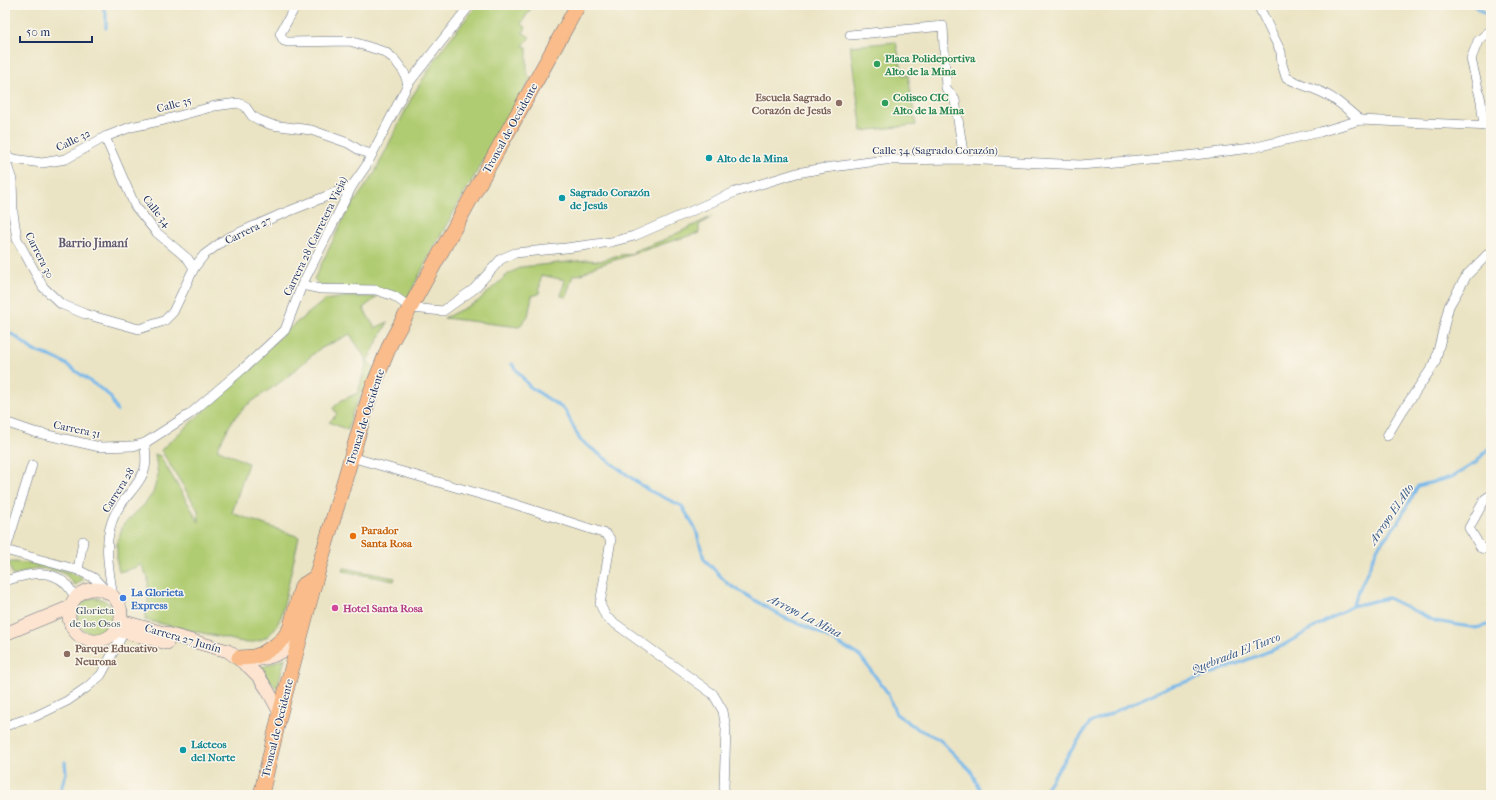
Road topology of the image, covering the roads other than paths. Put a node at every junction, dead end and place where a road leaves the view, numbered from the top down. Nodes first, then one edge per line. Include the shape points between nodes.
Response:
1 (296, 5) edge
2 (470, 5) edge
3 (578, 5) edge
4 (1258, 5) edge
5 (1491, 30) edge
6 (850, 35) dead end
7 (408, 84) junction
8 (1360, 120) junction
9 (1488, 126) edge
10 (105, 137) junction
11 (372, 154) junction
12 (5, 155) edge
13 (5, 159) edge
14 (964, 159) junction
15 (352, 186) junction
16 (1491, 251) edge
17 (194, 268) junction
18 (302, 285) junction
19 (411, 308) junction
20 (156, 324) joint
21 (5, 422) edge
22 (1387, 436) dead end
23 (145, 443) junction
24 (351, 457) junction
25 (32, 465) dead end
26 (1491, 495) edge
27 (83, 541) dead end
28 (1491, 550) edge
29 (5, 551) edge
30 (78, 570) junction
31 (316, 577) junction
32 (5, 580) edge
33 (110, 594) junction
34 (73, 602) junction
35 (121, 628) junction
36 (5, 634) edge
37 (300, 638) junction
38 (239, 658) junction
39 (280, 713) junction
40 (5, 726) edge
41 (261, 795) edge
42 (725, 795) edge

1 - 7 street via 280,34 284,41 350,41 386,52 404,72
2 - 7 street, Carrera 28 (Carretera Vieja)
3 - 19 main road, Troncal de Occidente
4 - 8 street via 1281,52 1286,78 1328,95
5 - 9 street via 1478,41 1471,59
6 - 14 street via 943,26 946,88 955,100
7 - 11 street, Carrera 28 (Carretera Vieja)
8 - 9 street, Calle 34 (Sagrado Corazón)
8 - 14 street, Calle 34 (Sagrado Corazón) via 1252,148 1186,156 1080,165
10 - 11 street, Calle 35 via 131,127 238,103 258,120 272,125 311,130
10 - 12 street, Calle 32 via 66,159 42,164
10 - 17 street, Calle 34 via 135,206 156,232 188,259
11 - 15 street, Carrera 28 (Carretera Vieja)
13 - 20 street, Carrera 30 via 12,180 17,240 42,287 61,304 85,314 139,329
14 - 19 street, Calle 34 (Sagrado Corazón) via 885,160 797,173 735,192 634,236 611,242 515,253 501,259 474,288 443,311
15 - 17 street, Carrera 27 via 227,238 204,255
15 - 18 street, Carrera 28 (Carretera Vieja)
16 - 22 street via 1463,281 1449,306 1435,363
17 - 20 street, Carrera 27 via 173,312 164,321
18 - 19 street via 321,289 376,290 394,296
18 - 23 street, Carrera 28 (Carretera Vieja) via 285,330 190,414
19 - 24 main road, Troncal de Occidente via 391,342 370,394
21 - 23 street, Carrera 31 via 34,432 100,447
23 - 33 street, Carrera 28 via 145,469 115,514 110,529
24 - 31 main road, Troncal de Occidente
24 - 42 street via 514,504 606,534 611,540 600,604 602,609 606,617 713,694 723,711 726,729
25 - 29 street
26 - 28 street via 1485,499 1469,528 1481,548
27 - 30 street
29 - 30 street
30 - 33 street via 94,578
31 - 37 main road, Troncal de Occidente
31 - 38 main road via 302,586 290,629 284,638 262,654
32 - 34 street via 29,574 46,574 64,582
33 - 34 main road via 93,589 84,592
33 - 35 main road via 121,612
34 - 35 main road via 70,621 81,637 101,641
34 - 36 main road
35 - 38 main road, Carrera 27 Junín via 226,659
35 - 40 street via 101,675 86,688 67,701 36,716
37 - 38 main road, Carrera 27 Junín via 290,648 272,657 252,660
37 - 39 main road, Troncal de Occidente
38 - 39 main road via 267,688
39 - 41 main road, Troncal de Occidente

